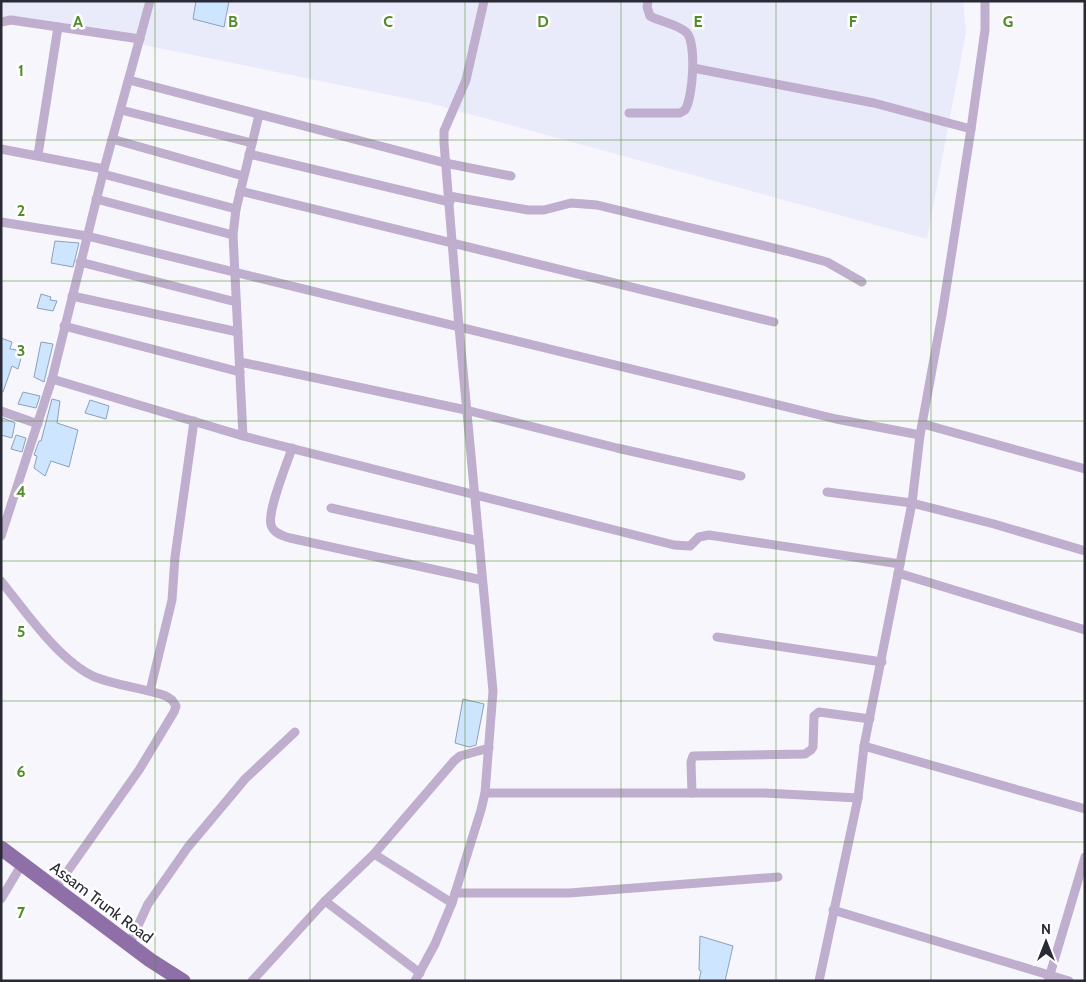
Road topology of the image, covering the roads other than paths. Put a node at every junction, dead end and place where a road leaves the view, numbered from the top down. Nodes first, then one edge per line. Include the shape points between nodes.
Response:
1 (150, 1) edge
2 (484, 1) edge
3 (648, 1) edge
4 (985, 1) edge
5 (1, 22) edge
6 (58, 27) junction
7 (140, 39) junction
8 (693, 68) junction
9 (129, 80) junction
10 (121, 110) junction
11 (629, 112) dead end
12 (259, 115) junction
13 (971, 129) junction
14 (112, 139) junction
15 (252, 143) junction
16 (1, 149) edge
17 (249, 154) junction
18 (38, 155) junction
19 (445, 163) junction
20 (103, 171) junction
21 (244, 176) junction
22 (511, 176) dead end
23 (240, 191) junction
24 (96, 199) junction
25 (449, 199) junction
26 (236, 209) junction
27 (1, 222) edge
28 (233, 235) junction
29 (87, 236) junction
30 (452, 244) junction
31 (80, 262) junction
32 (235, 272) junction
33 (862, 282) dead end
34 (72, 296) junction
35 (236, 302) junction
36 (774, 322) dead end
37 (64, 326) junction
38 (459, 327) junction
39 (238, 332) junction
40 (240, 362) junction
41 (240, 372) junction
42 (52, 379) junction
43 (466, 410) junction
44 (1, 411) edge
45 (194, 421) junction
46 (38, 424) junction
47 (923, 424) junction
48 (920, 435) junction
49 (243, 436) junction
50 (292, 448) junction
51 (1085, 469) edge
52 (741, 476) dead end
53 (827, 492) dead end
54 (475, 493) junction
55 (912, 503) junction
56 (331, 508) dead end
57 (1, 536) edge
58 (479, 541) junction
59 (1085, 551) edge
60 (899, 569) junction
61 (482, 580) junction
62 (1, 581) edge
63 (1085, 630) edge
64 (717, 637) dead end
65 (882, 662) junction
66 (150, 691) junction
67 (870, 719) junction
68 (295, 732) dead end
69 (864, 746) junction
70 (489, 748) junction
71 (485, 793) junction
72 (692, 793) junction
73 (858, 798) junction
74 (1085, 809) edge
75 (1, 848) edge
76 (374, 854) junction
77 (1085, 857) edge
78 (22, 864) junction
79 (778, 877) dead end
80 (55, 889) junction
81 (455, 893) junction
82 (1, 899) edge
83 (324, 901) junction
84 (452, 903) junction
85 (833, 910) junction
86 (130, 945) junction
87 (418, 977) edge
88 (1048, 978) edge
89 (183, 981) edge
90 (252, 981) edge
91 (819, 981) edge
92 (1069, 981) edge

1 - 7 street
2 - 19 street via 466,80 444,131
3 - 8 street via 650,16 689,35
4 - 13 street via 985,30
5 - 6 street via 11,20
6 - 7 street
6 - 18 street
7 - 9 street
8 - 11 street via 686,110 673,114
8 - 13 street via 874,103
9 - 10 street
9 - 12 street
10 - 14 street
10 - 15 street
12 - 15 street
12 - 19 street
13 - 47 street
14 - 20 street
14 - 21 street
15 - 17 street
16 - 18 street
17 - 21 street
17 - 25 street
18 - 20 street
19 - 22 street
19 - 25 street
20 - 24 street
20 - 26 street
21 - 23 street
23 - 26 street
23 - 30 street
24 - 28 street
24 - 29 street
25 - 30 street
25 - 33 street via 528,210 544,210 571,203 597,205 827,262
26 - 28 street
27 - 29 street
28 - 32 street
29 - 31 street
29 - 32 street
30 - 36 street
30 - 38 street
31 - 34 street
31 - 35 street
32 - 35 street
32 - 38 street
34 - 37 street
34 - 39 street
35 - 39 street
37 - 41 street
37 - 42 street
38 - 43 street
38 - 48 street via 836,419
39 - 40 street
40 - 41 street
40 - 43 street
41 - 49 street
42 - 45 street
42 - 46 street
43 - 52 street
43 - 54 street
44 - 46 street
45 - 49 street
45 - 66 street via 172,600
46 - 57 street
47 - 48 street
47 - 51 street
48 - 55 street
49 - 50 street
50 - 54 street
50 - 61 street via 272,510 270,524 273,530 290,538
53 - 55 street
54 - 58 street
54 - 60 street via 674,545 690,546 699,537 709,534
55 - 59 street
55 - 60 street
56 - 58 street
58 - 61 street
60 - 63 street
60 - 65 street
61 - 70 street via 493,691
62 - 66 street via 53,644 77,666 97,677
64 - 65 street
65 - 67 street
66 - 80 street via 172,700 176,706 174,712 140,770
67 - 69 street
67 - 72 street via 819,712 814,716 813,747 805,754 694,756 691,762
68 - 86 street via 245,779 188,847 148,904
69 - 73 street
69 - 74 street
70 - 71 street
70 - 76 street via 460,756 454,761
71 - 72 street
71 - 81 street
72 - 73 street
73 - 85 street
75 - 78 main road, Assam Trunk Road
76 - 83 street
76 - 84 street
77 - 88 street
78 - 80 main road, Assam Trunk Road
78 - 82 street
79 - 81 street via 569,893
80 - 86 main road, Assam Trunk Road
81 - 84 street
83 - 87 street
83 - 90 street
84 - 87 street
85 - 88 street
85 - 91 street
86 - 89 main road, Assam Trunk Road
88 - 92 street

